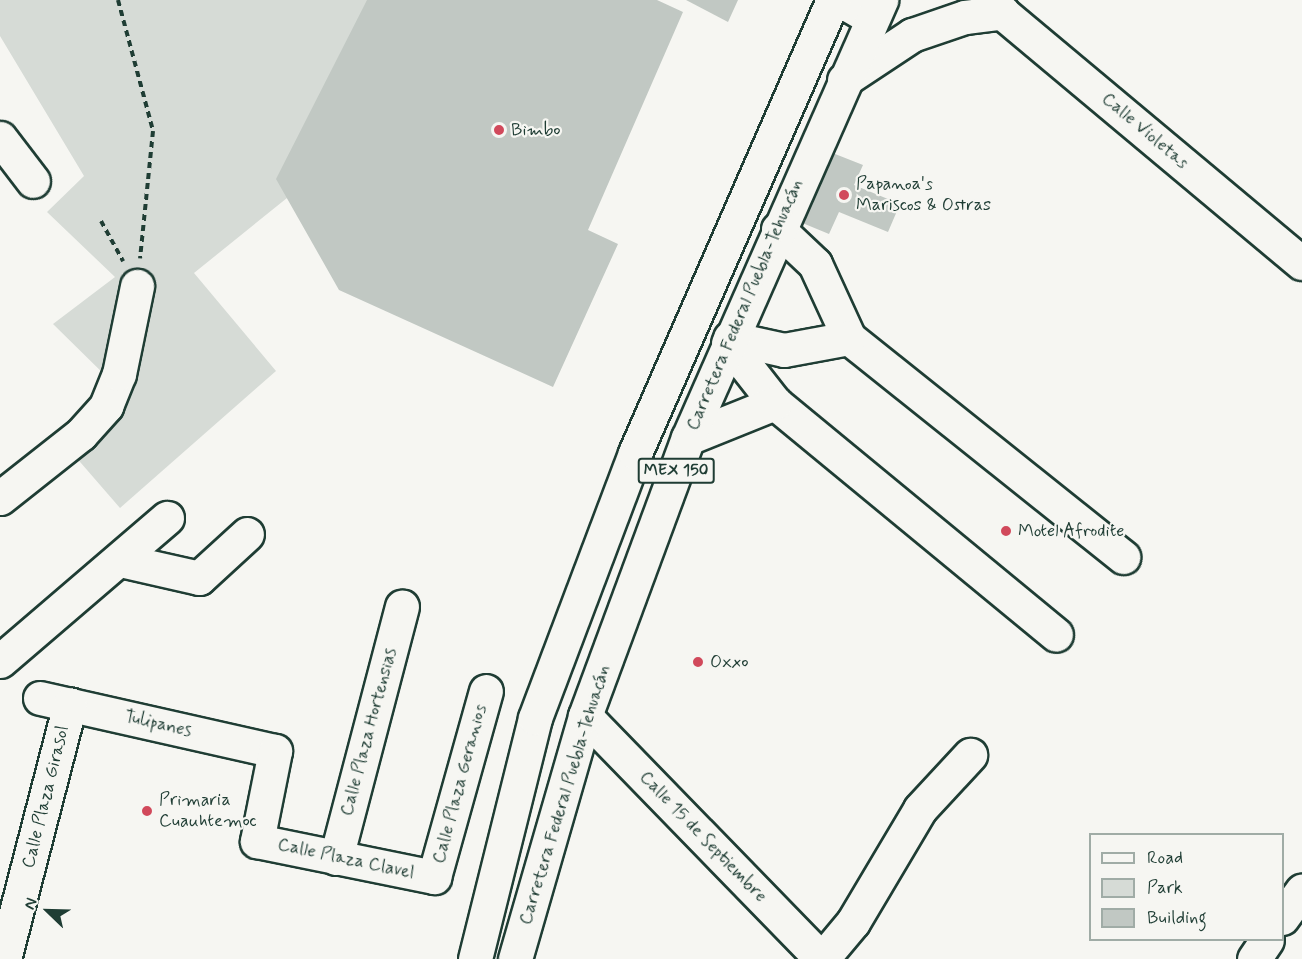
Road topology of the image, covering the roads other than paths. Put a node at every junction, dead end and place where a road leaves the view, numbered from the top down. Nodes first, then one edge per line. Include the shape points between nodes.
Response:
1 (833, 0) edge
2 (840, 0) edge
3 (995, 6) edge
4 (876, 9) edge
5 (844, 80) junction
6 (778, 229) junction
7 (1301, 261) edge
8 (137, 286) road end
9 (849, 338) junction
10 (729, 340) junction
11 (775, 402) junction
12 (688, 438) junction
13 (0, 498) edge
14 (167, 518) dead end
15 (247, 534) dead end
16 (1123, 557) dead end
17 (120, 560) junction
18 (402, 607) dead end
19 (1056, 635) dead end
20 (0, 660) edge
21 (486, 691) dead end
22 (55, 701) joint
23 (585, 716) junction
24 (970, 755) dead end
25 (257, 841) joint
26 (336, 858) junction
27 (434, 877) joint
28 (1302, 890) edge
29 (1284, 915) edge
30 (1266, 941) edge
31 (4, 959) edge
32 (475, 959) edge
33 (515, 959) edge
34 (821, 959) edge
35 (1254, 959) edge

1 - 32 street, MEX 150 via 635,453 535,718
2 - 4 street
3 - 5 street via 912,35
3 - 7 street, Calle Violetas
4 - 5 street, Carretera Federal Puebla-Tehuacán / MEX 150
5 - 6 street, Carretera Federal Puebla-Tehuacán / MEX 150
6 - 9 street via 815,264
6 - 10 street, Carretera Federal Puebla-Tehuacán / MEX 150
8 - 13 street via 119,374 106,406 81,434
9 - 10 street via 783,350
9 - 16 street
10 - 11 street
10 - 12 street, Carretera Federal Puebla-Tehuacán / MEX 150
11 - 12 street
11 - 19 street
12 - 23 street, Carretera Federal Puebla-Tehuacán / MEX 150
14 - 17 street
15 - 17 street via 199,579
17 - 20 street
18 - 26 street, Calle Plaza Hortensias
21 - 27 street, Calle Plaza Geranios
22 - 25 street, Tulipanes via 275,751
22 - 31 street, Calle Plaza Girasol
23 - 33 street, Carretera Federal Puebla-Tehuacán / MEX 150
23 - 34 street, Calle 15 de Septiembre
24 - 34 street via 920,809 853,922
25 - 26 street, Calle Plaza Clavel
26 - 27 street, Calle Plaza Clavel
28 - 29 street
30 - 35 street

